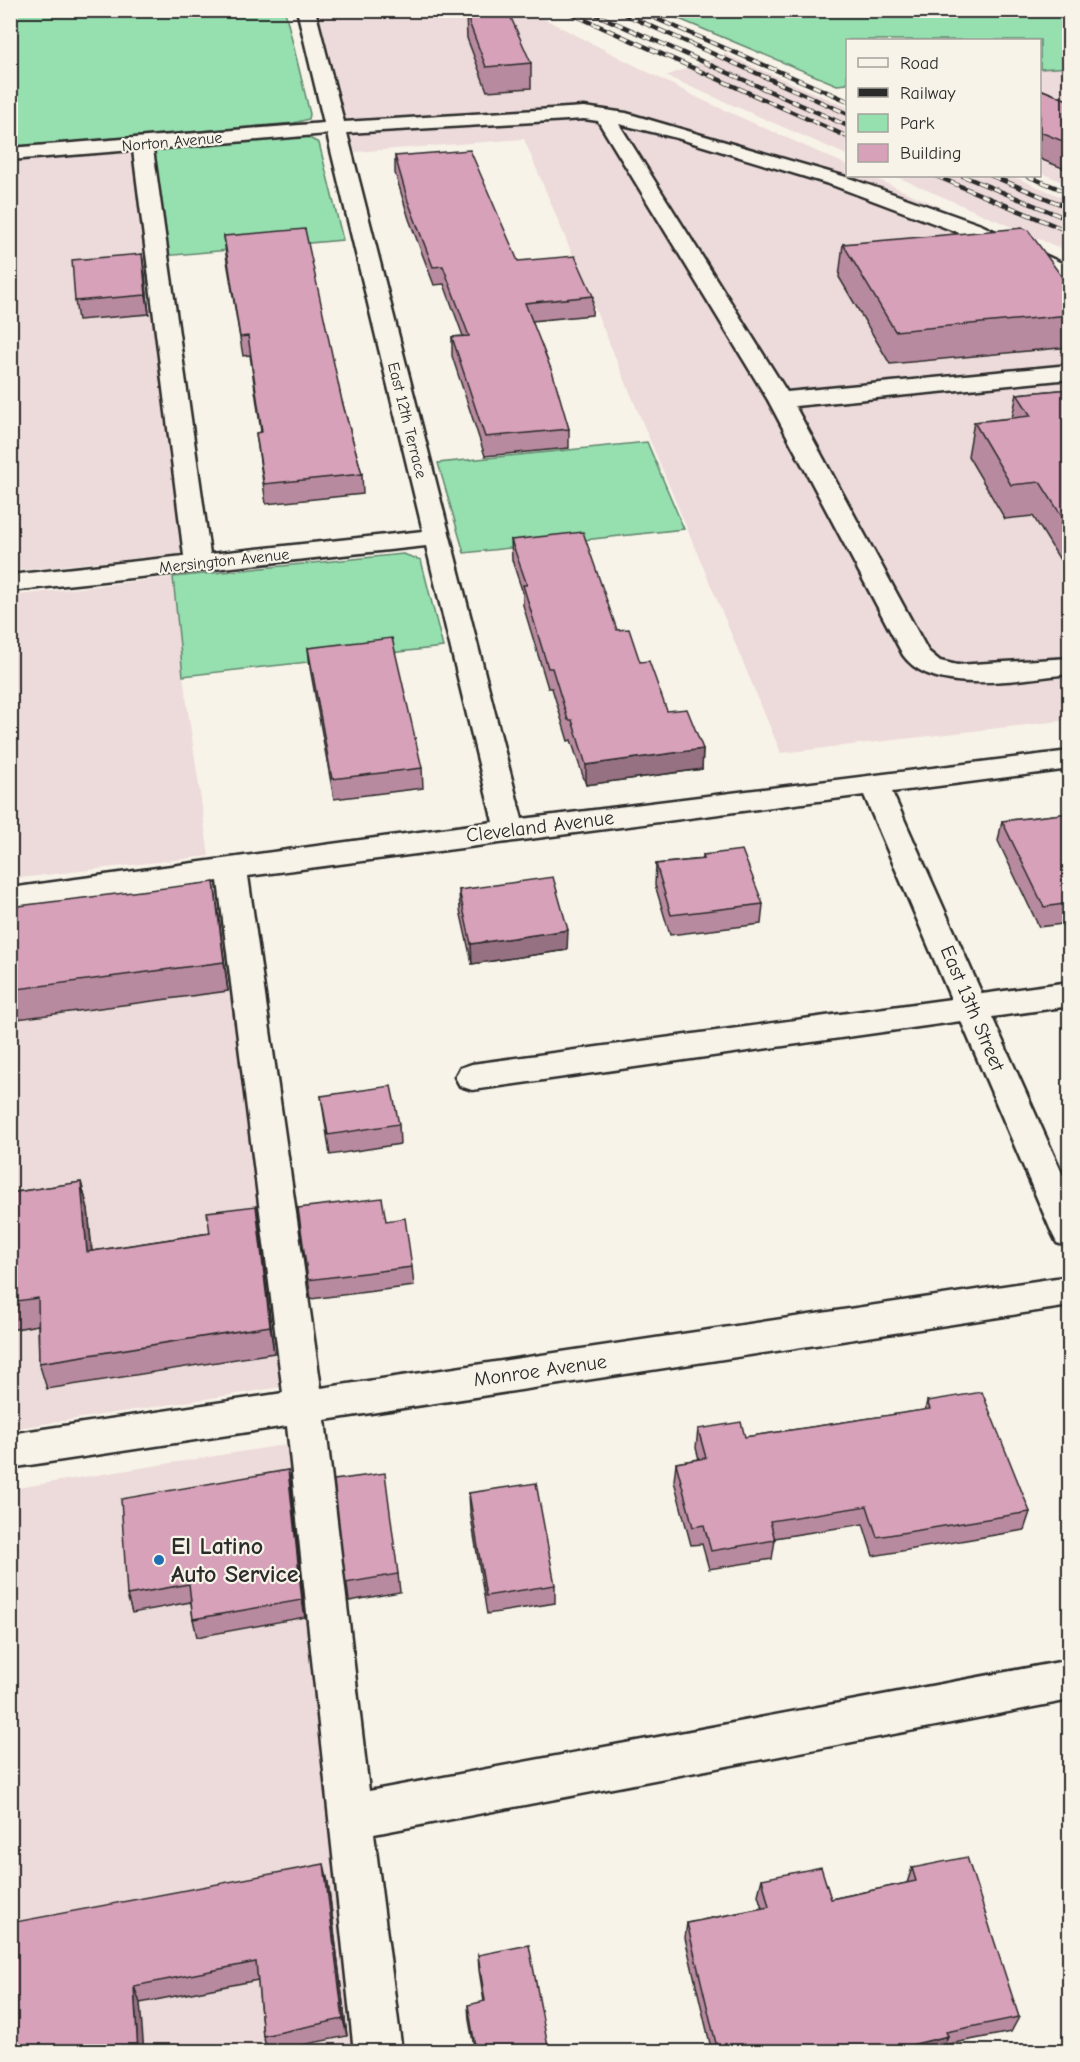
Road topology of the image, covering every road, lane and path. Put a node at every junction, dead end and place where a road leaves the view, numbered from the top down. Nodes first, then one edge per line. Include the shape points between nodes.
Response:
1 (306, 10) edge
2 (604, 115) junction
3 (334, 128) junction
4 (142, 143) junction
5 (10, 154) edge
6 (1070, 275) edge
7 (1070, 372) edge
8 (780, 400) junction
9 (438, 537) junction
10 (198, 563) junction
11 (10, 583) edge
12 (1070, 666) edge
13 (1070, 760) edge
14 (874, 784) junction
15 (510, 830) junction
16 (232, 869) junction
17 (10, 899) edge
18 (1070, 994) edge
19 (973, 1007) junction
20 (472, 1077) dead end
21 (1070, 1233) edge
22 (1070, 1291) edge
23 (304, 1405) junction
24 (10, 1451) edge
25 (1070, 1680) edge
26 (350, 1816) junction
27 (378, 2052) edge

1 - 3 street, East 12th Terrace
2 - 3 street, Norton Avenue via 584,112
2 - 6 street, Norton Avenue via 752,153 838,181 973,230
2 - 8 street
3 - 4 street, Norton Avenue
3 - 9 street, East 12th Terrace
4 - 5 street, Norton Avenue
4 - 10 street
7 - 8 street
8 - 12 street via 917,655 930,667 957,674
9 - 10 street, Mersington Avenue
9 - 15 street, East 12th Terrace
10 - 11 street, Mersington Avenue
13 - 14 street, Cleveland Avenue
14 - 15 street, Cleveland Avenue
14 - 19 street, East 13th Street
15 - 16 street, Cleveland Avenue
16 - 17 street, Cleveland Avenue
16 - 23 street
18 - 19 street
19 - 20 street
19 - 21 street, East 13th Street
22 - 23 street, Monroe Avenue
23 - 24 street, Monroe Avenue
23 - 26 street
25 - 26 street
26 - 27 street

